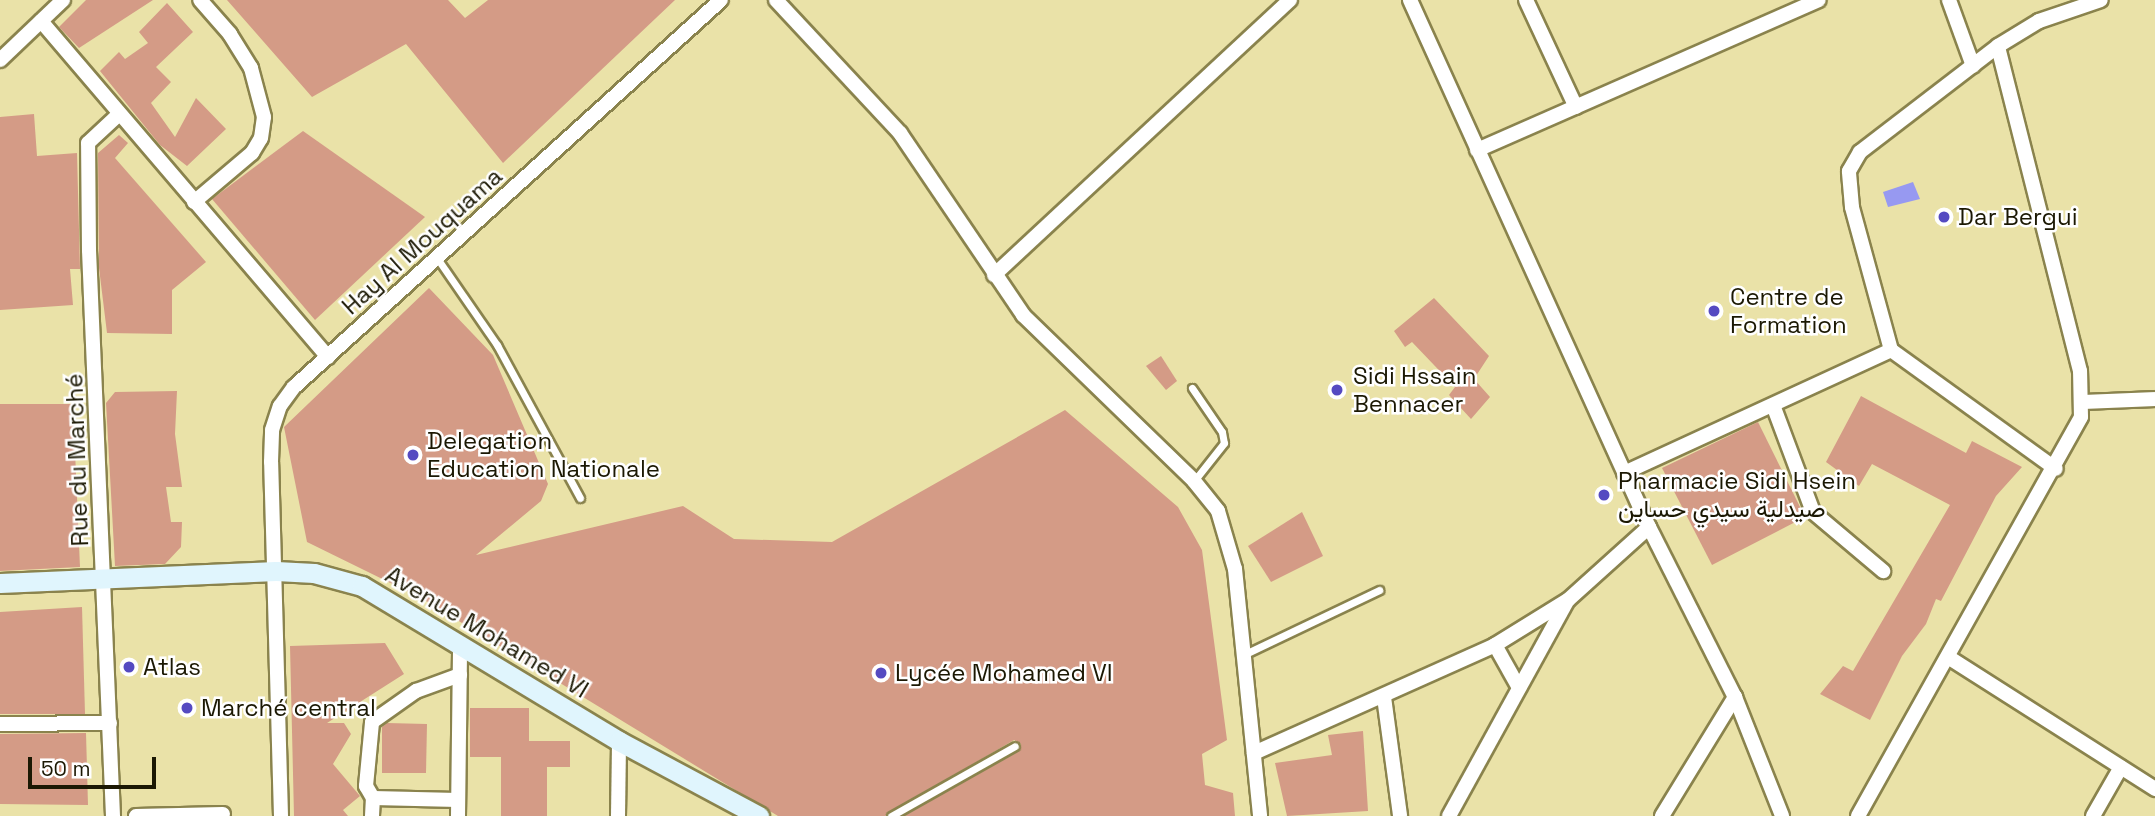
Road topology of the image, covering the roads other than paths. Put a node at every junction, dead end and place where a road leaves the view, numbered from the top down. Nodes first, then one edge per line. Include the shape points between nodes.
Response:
1 (63, 0) edge
2 (200, 0) edge
3 (721, 0) edge
4 (776, 0) edge
5 (1290, 0) edge
6 (1410, 0) edge
7 (1526, 0) edge
8 (1818, 0) edge
9 (1949, 0) edge
10 (2101, 0) edge
11 (2066, 5) edge
12 (41, 21) junction
13 (7, 46) edge
14 (1998, 46) junction
15 (0, 60) edge
16 (1973, 66) junction
17 (1576, 107) junction
18 (118, 115) junction
19 (1477, 150) junction
20 (194, 202) junction
21 (437, 258) junction
22 (994, 275) junction
23 (1891, 350) junction
24 (328, 357) junction
25 (1192, 388) dead end
26 (2155, 399) edge
27 (2084, 402) junction
28 (1773, 405) junction
29 (2056, 469) junction
30 (1624, 473) junction
31 (1194, 481) junction
32 (580, 498) dead end
33 (1649, 527) junction
34 (276, 571) junction
35 (1883, 571) dead end
36 (103, 576) junction
37 (0, 583) edge
38 (1379, 590) dead end
39 (1567, 600) junction
40 (460, 645) junction
41 (1495, 645) junction
42 (1242, 655) junction
43 (1948, 657) junction
44 (460, 675) junction
45 (1519, 688) junction
46 (1384, 697) junction
47 (1734, 697) junction
48 (110, 723) junction
49 (0, 724) edge
50 (620, 741) junction
51 (1015, 746) dead end
52 (1254, 753) junction
53 (2121, 767) junction
54 (2155, 789) edge
55 (373, 798) junction
56 (458, 800) junction
57 (737, 810) edge
58 (223, 814) dead end
59 (113, 816) edge
60 (136, 816) edge
61 (281, 816) edge
62 (372, 816) edge
63 (458, 816) edge
64 (618, 816) edge
65 (759, 816) edge
66 (891, 816) edge
67 (1260, 816) edge
68 (1400, 816) edge
69 (1448, 816) edge
70 (1662, 816) edge
71 (1782, 816) edge
72 (1858, 816) edge
73 (2093, 816) edge

1 - 12 street
2 - 20 street via 230,34 251,68 264,117 261,138 252,153
3 - 21 street, Hay Al Mouquama
4 - 22 street via 900,133
5 - 22 street
6 - 19 street
7 - 17 street
8 - 17 street
9 - 16 street
10 - 11 street
11 - 14 street
12 - 13 street
12 - 18 street
13 - 15 street
14 - 16 street
14 - 27 street via 2080,370
16 - 23 street via 1860,152 1849,171 1852,207
17 - 19 street
18 - 20 street
18 - 36 street, Rue du Marché via 88,143
19 - 30 street
20 - 24 street
21 - 24 street, Hay Al Mouquama
21 - 32 lane via 497,345
22 - 31 street via 1062,356
23 - 28 street
23 - 29 street
24 - 34 street, Hay Al Mouquama via 294,387 280,406 272,430
25 - 31 lane via 1222,432 1224,443
26 - 27 street
27 - 29 street via 2076,432
28 - 30 street
28 - 35 street via 1813,512
29 - 43 street
30 - 33 street
31 - 42 street via 1218,511 1228,535
33 - 39 street
33 - 47 street
34 - 36 main road, Avenue Mohamed VI
34 - 40 main road, Avenue Mohamed VI via 314,573 362,586
34 - 61 street, Hay Al Mouquama
36 - 37 main road, Avenue Mohamed VI
36 - 48 street, Rue du Marché
38 - 42 lane
39 - 41 street
39 - 45 street
40 - 44 street
40 - 50 main road, Avenue Mohamed VI
41 - 45 street
41 - 46 street
42 - 52 street
43 - 53 street
43 - 72 street
44 - 55 street via 416,691 372,722 366,786
44 - 56 street
45 - 69 street
46 - 52 street
46 - 68 street
47 - 70 street
47 - 71 street
48 - 49 street
48 - 59 street, Rue du Marché
50 - 57 main road, Avenue Mohamed VI
50 - 64 street
51 - 66 lane
52 - 67 street
53 - 54 street
53 - 73 street
55 - 56 street
55 - 62 street
56 - 63 street
57 - 65 main road, Avenue Mohamed VI
58 - 60 street

